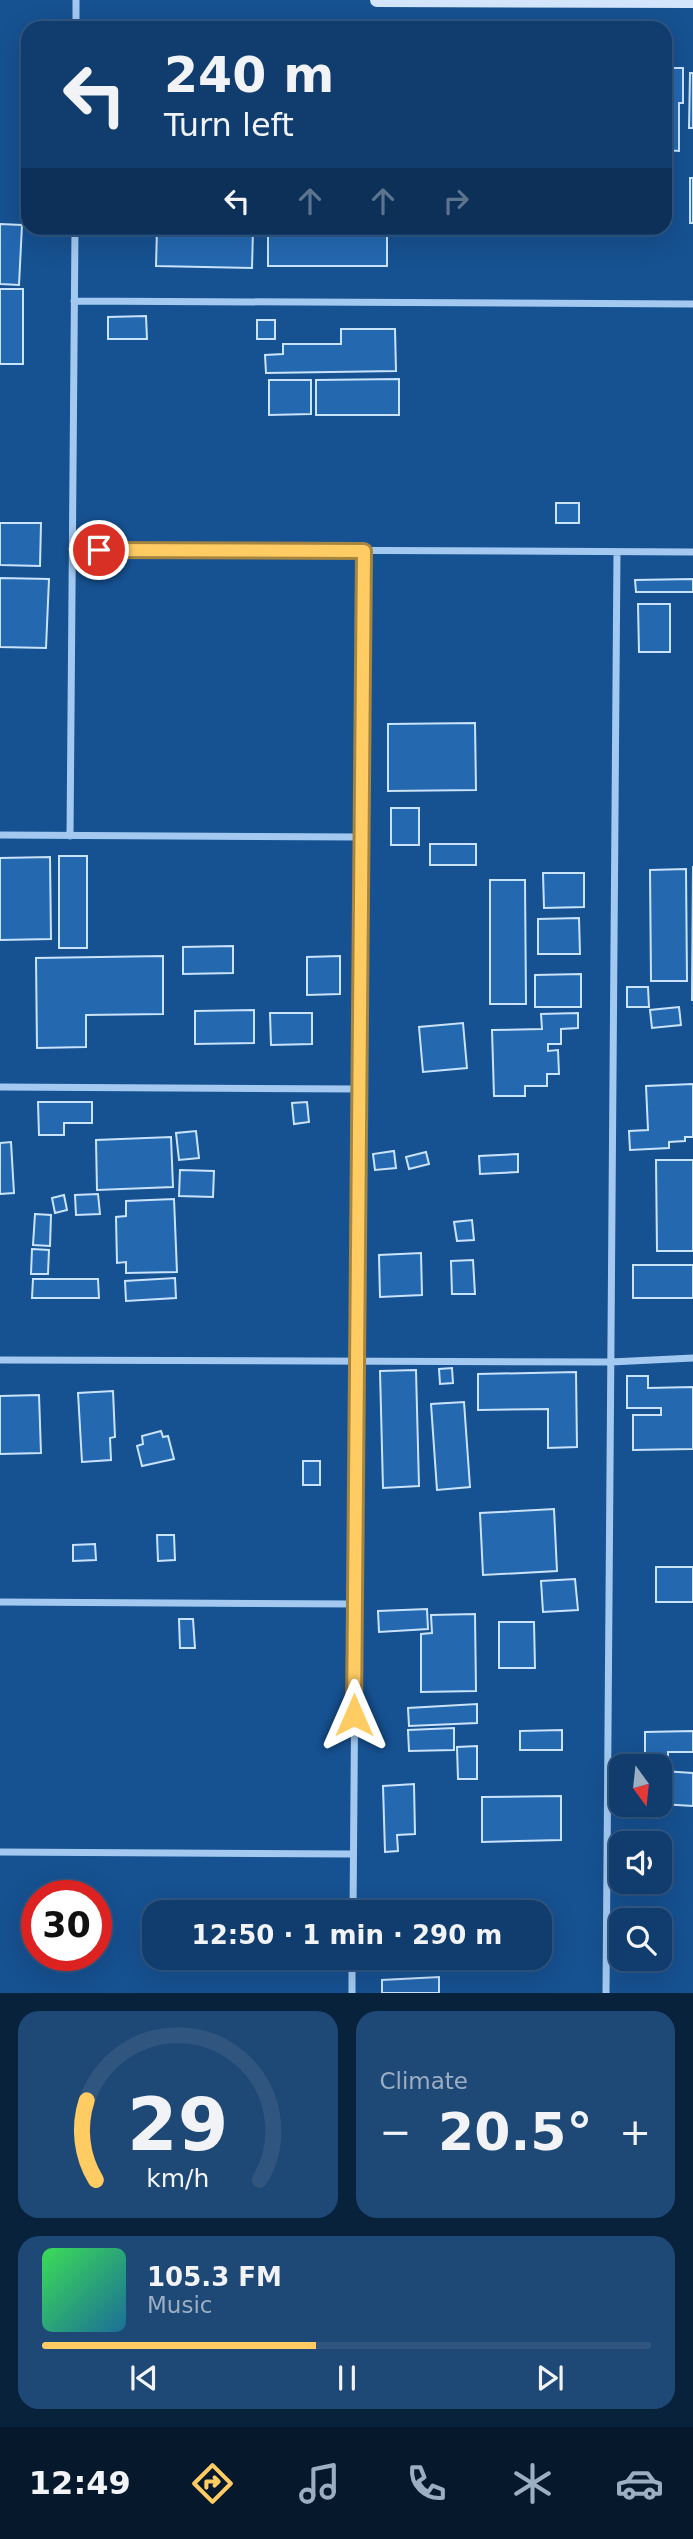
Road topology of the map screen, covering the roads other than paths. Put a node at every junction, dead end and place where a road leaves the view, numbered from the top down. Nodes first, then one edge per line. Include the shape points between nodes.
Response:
1 (76, 0) edge
2 (377, 0) edge
3 (584, 0) edge
4 (693, 1) edge
5 (76, 21) edge
6 (75, 235) edge
7 (74, 302) junction
8 (693, 304) edge
9 (72, 550) junction
10 (364, 551) junction
11 (617, 552) junction
12 (693, 552) edge
13 (0, 835) edge
14 (70, 836) junction
15 (361, 837) junction
16 (0, 1087) edge
17 (359, 1089) junction
18 (693, 1358) edge
19 (0, 1360) edge
20 (357, 1361) junction
21 (611, 1362) junction
22 (0, 1602) edge
23 (355, 1604) junction
24 (0, 1852) edge
25 (353, 1854) junction
26 (353, 1900) edge
27 (352, 1970) edge
28 (352, 1993) edge
29 (606, 1993) edge

1 - 5 street
2 - 3 main road
3 - 4 main road
6 - 7 street
7 - 8 street
7 - 9 street
9 - 10 street
9 - 14 street
10 - 11 street
10 - 15 street
11 - 12 street
11 - 21 street
13 - 14 street
14 - 15 street
15 - 17 street
16 - 17 street
17 - 20 street
18 - 21 street
19 - 20 street
20 - 21 street
20 - 23 street
21 - 29 street
22 - 23 street
23 - 25 street
24 - 25 street
25 - 26 street
27 - 28 street

